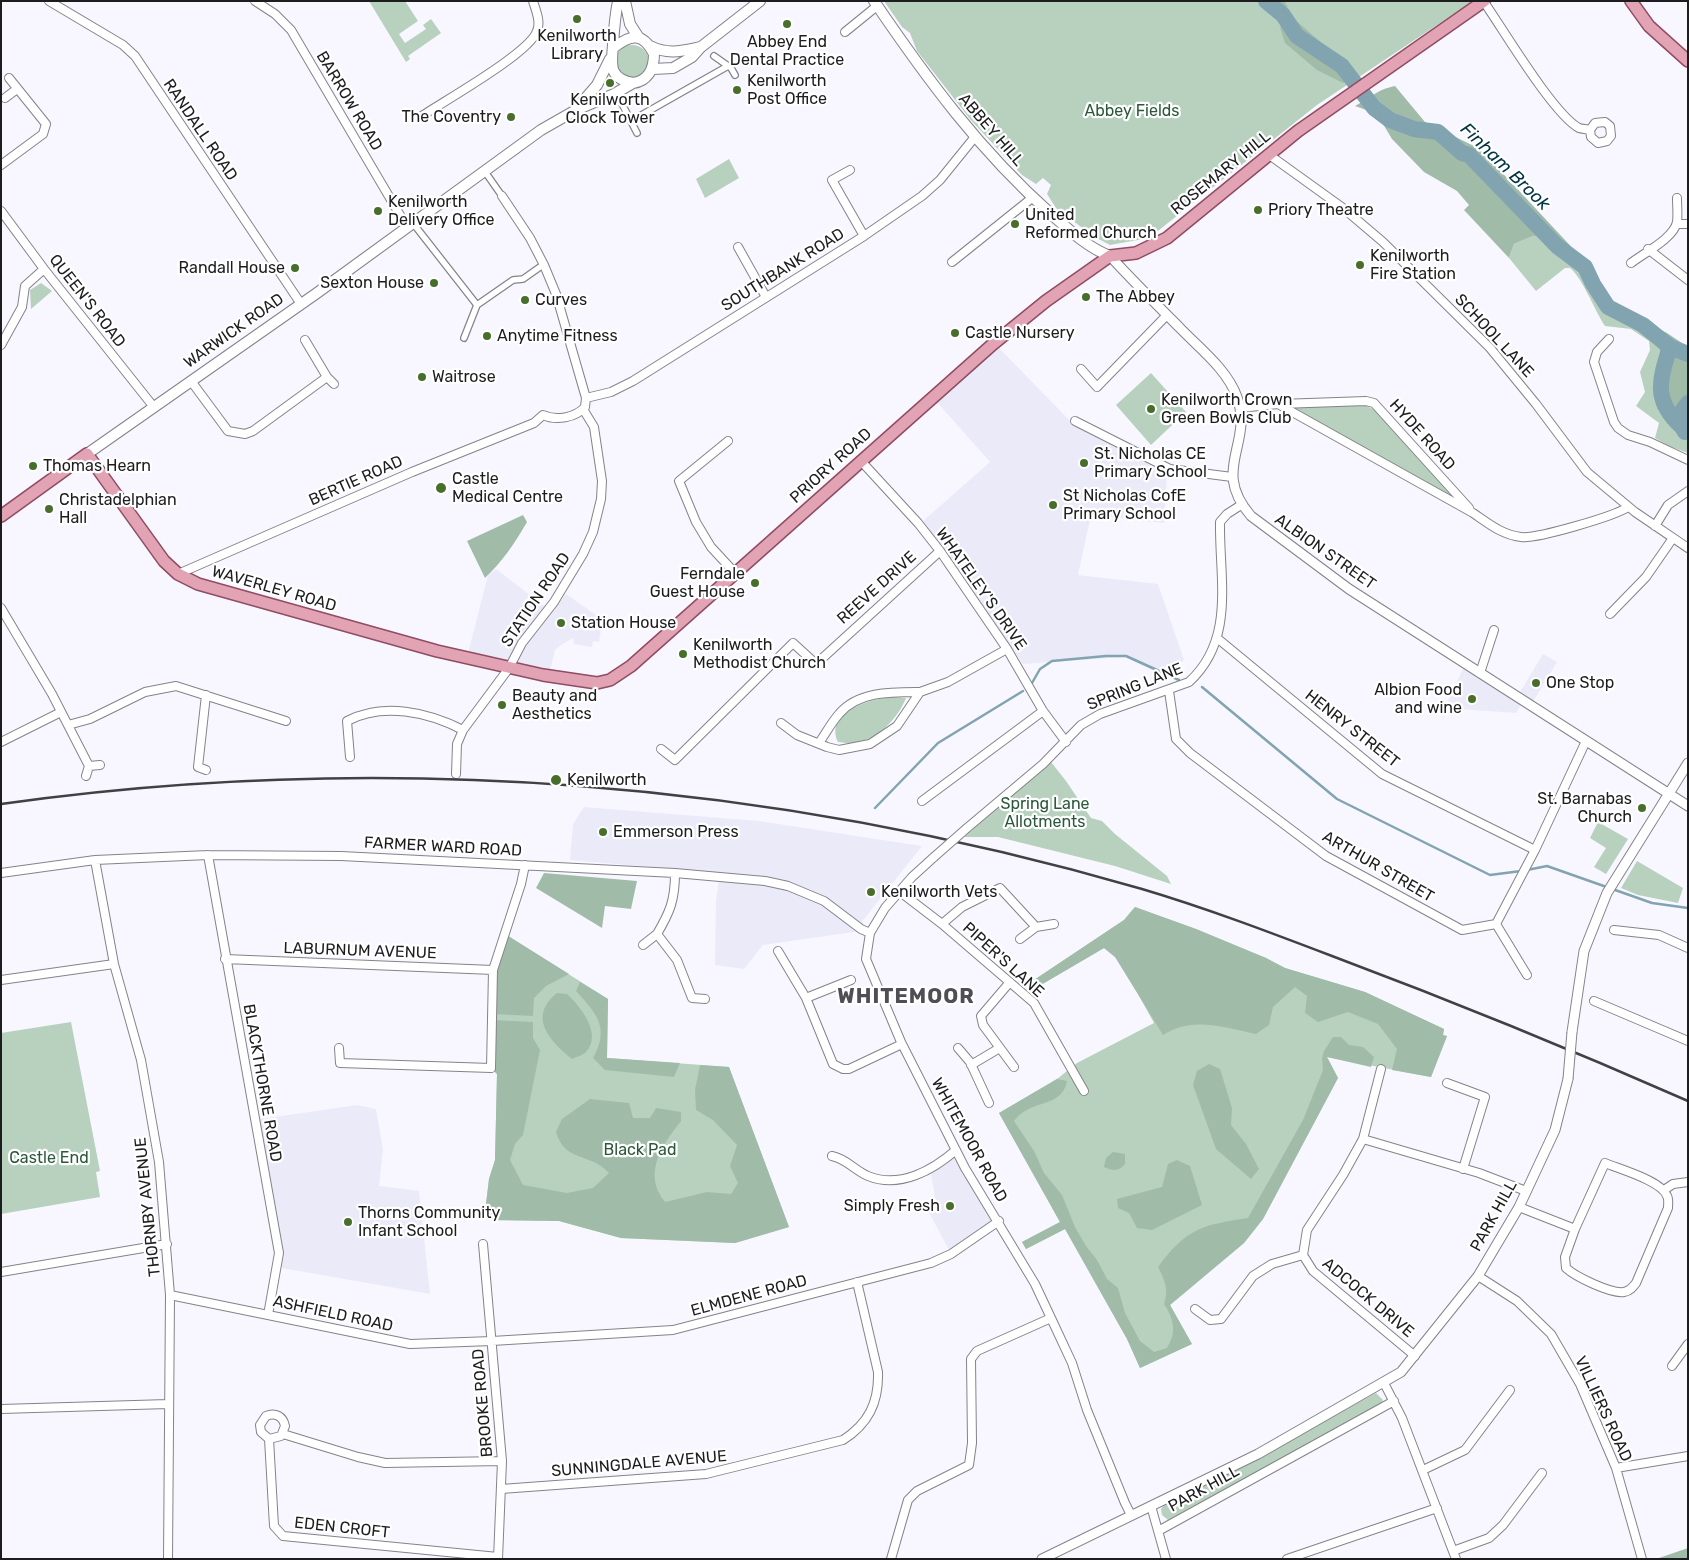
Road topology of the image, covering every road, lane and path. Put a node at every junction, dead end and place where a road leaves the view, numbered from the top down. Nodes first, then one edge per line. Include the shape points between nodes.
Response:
1 (49, 1) edge
2 (255, 1) edge
3 (533, 1) edge
4 (618, 1) edge
5 (625, 1) edge
6 (760, 1) edge
7 (1484, 1) edge
8 (1631, 1) edge
9 (875, 4) edge
10 (845, 32) dead end
11 (639, 38) junction
12 (650, 46) junction
13 (700, 47) junction
14 (613, 48) junction
15 (714, 56) dead end
16 (610, 59) junction
17 (1688, 61) edge
18 (728, 66) junction
19 (653, 69) junction
20 (735, 75) dead end
21 (9, 78) dead end
22 (636, 82) junction
23 (17, 89) junction
24 (5, 98) dead end
25 (618, 98) dead end
26 (576, 110) junction
27 (422, 116) dead end
28 (631, 122) junction
29 (1590, 130) dead end
30 (637, 133) dead end
31 (974, 138) junction
32 (1268, 154) junction
33 (1, 165) edge
34 (850, 170) dead end
35 (486, 173) junction
36 (502, 196) joint
37 (1032, 198) junction
38 (1677, 198) dead end
39 (1, 211) edge
40 (1677, 224) junction
41 (1688, 224) edge
42 (412, 227) junction
43 (864, 236) junction
44 (738, 247) dead end
45 (1648, 249) junction
46 (1110, 256) junction
47 (952, 262) dead end
48 (1631, 263) dead end
49 (540, 267) dead end
50 (44, 268) junction
51 (1688, 280) edge
52 (766, 297) junction
53 (301, 304) junction
54 (477, 305) junction
55 (1167, 315) junction
56 (464, 338) dead end
57 (1609, 339) dead end
58 (305, 340) dead end
59 (1, 346) edge
60 (1081, 369) dead end
61 (327, 377) junction
62 (191, 381) junction
63 (334, 384) dead end
64 (586, 398) junction
65 (1278, 404) junction
66 (154, 406) junction
67 (1240, 408) junction
68 (583, 409) junction
69 (1075, 421) dead end
70 (728, 440) dead end
71 (88, 454) junction
72 (1688, 460) edge
73 (861, 461) junction
74 (1232, 477) junction
75 (1688, 491) edge
76 (1241, 504) junction
77 (1628, 507) junction
78 (1473, 513) junction
79 (1, 516) edge
80 (1655, 526) junction
81 (1673, 538) junction
82 (1688, 548) edge
83 (940, 550) junction
84 (178, 574) junction
85 (735, 574) junction
86 (1, 608) edge
87 (1610, 614) dead end
88 (1494, 630) dead end
89 (1217, 638) junction
90 (1007, 649) junction
91 (509, 668) junction
92 (1480, 673) junction
93 (569, 680) joint
94 (1169, 691) junction
95 (920, 692) junction
96 (206, 695) junction
97 (1043, 711) junction
98 (61, 712) junction
99 (286, 720) dead end
100 (781, 723) dead end
101 (68, 725) junction
102 (463, 730) junction
103 (1586, 741) junction
104 (1, 742) edge
105 (1066, 742) junction
106 (819, 743) junction
107 (661, 749) dead end
108 (350, 758) dead end
109 (1688, 763) edge
110 (100, 765) dead end
111 (88, 766) junction
112 (206, 770) dead end
113 (456, 774) dead end
114 (86, 776) dead end
115 (1668, 793) junction
116 (922, 801) dead end
117 (1688, 806) edge
118 (968, 828) joint
119 (1535, 850) junction
120 (208, 855) junction
121 (94, 860) junction
122 (525, 865) junction
123 (1, 874) edge
124 (675, 874) junction
125 (1007, 880) dead end
126 (1000, 888) junction
127 (899, 891) junction
128 (942, 924) junction
129 (1054, 924) dead end
130 (1496, 924) junction
131 (1036, 926) junction
132 (1614, 930) dead end
133 (870, 932) junction
134 (657, 934) junction
135 (1020, 939) dead end
136 (644, 945) dead end
137 (1688, 948) edge
138 (778, 951) dead end
139 (225, 959) junction
140 (114, 964) junction
141 (493, 970) junction
142 (1527, 975) dead end
143 (1, 980) edge
144 (851, 980) dead end
145 (1010, 982) junction
146 (806, 998) junction
147 (705, 1000) dead end
148 (1594, 1001) dead end
149 (1688, 1041) edge
150 (902, 1044) junction
151 (339, 1048) dead end
152 (958, 1048) dead end
153 (998, 1049) junction
154 (971, 1065) junction
155 (1014, 1067) dead end
156 (1381, 1069) dead end
157 (1446, 1083) dead end
158 (1084, 1091) dead end
159 (989, 1103) dead end
160 (1363, 1140) junction
161 (956, 1150) junction
162 (832, 1156) dead end
163 (1463, 1169) junction
164 (1688, 1182) edge
165 (1664, 1190) junction
166 (1526, 1191) junction
167 (1519, 1208) junction
168 (999, 1221) junction
169 (1575, 1228) junction
170 (167, 1244) junction
171 (483, 1244) dead end
172 (1303, 1254) junction
173 (1, 1272) edge
174 (1478, 1276) junction
175 (857, 1282) junction
176 (170, 1295) junction
177 (1195, 1309) dead end
178 (268, 1315) junction
179 (1051, 1318) junction
180 (492, 1341) junction
181 (1688, 1344) edge
182 (1415, 1356) junction
183 (1672, 1366) dead end
184 (1384, 1383) junction
185 (1394, 1401) junction
186 (1514, 1401) dead end
187 (168, 1404) junction
188 (1, 1409) edge
189 (283, 1434) junction
190 (269, 1439) junction
191 (1688, 1456) edge
192 (502, 1461) junction
193 (1616, 1468) junction
194 (1422, 1470) junction
195 (1542, 1473) dead end
196 (1537, 1480) junction
197 (1544, 1486) dead end
198 (500, 1489) junction
199 (1151, 1506) junction
200 (1437, 1508) junction
201 (1132, 1515) junction
202 (1160, 1530) junction
203 (1455, 1555) edge
204 (498, 1558) edge
205 (168, 1559) edge
206 (891, 1559) edge
207 (1042, 1559) edge
208 (1166, 1559) edge
209 (1287, 1559) edge
210 (1642, 1559) edge

1 - 53 street, RANDALL ROAD via 123,45 134,56
2 - 42 street, BARROW ROAD via 291,30
3 - 27 street via 539,22 535,36 510,57
4 - 14 main road
5 - 11 main road via 630,24
6 - 13 main road
7 - 29 street via 1552,100 1567,118 1580,128
7 - 32 main road, ROSEMARY HILL
8 - 17 main road via 1649,26
9 - 10 street
9 - 31 main road, ABBEY HILL via 925,76
11 - 12 main road
11 - 14 main road via 624,39
12 - 13 main road via 664,52
12 - 19 main road via 654,54
13 - 19 main road via 692,57 672,68
14 - 16 main road
15 - 18 street
16 - 22 main road via 614,73 622,79
16 - 26 main road via 598,85
18 - 20 street
18 - 28 street
19 - 22 main road
21 - 23 street
22 - 26 main road
23 - 24 street
23 - 33 street via 46,124 46,129
25 - 28 street
26 - 35 main road, WARWICK ROAD via 541,130
28 - 30 street
31 - 37 main road, ABBEY HILL
31 - 43 street, SOUTHBANK ROAD via 934,185
32 - 46 main road, ROSEMARY HILL via 1167,238 1136,253
32 - 77 street, SCHOOL LANE via 1352,215 1408,266 1490,348 1587,472
34 - 43 street via 832,180
35 - 36 street
35 - 42 main road, WARWICK ROAD
36 - 64 street via 544,265 567,328
37 - 46 main road, ABBEY HILL via 1093,247
37 - 47 street
38 - 40 street
39 - 50 street, QUEEN'S ROAD
40 - 41 street
40 - 45 street via 1663,242
42 - 53 main road, WARWICK ROAD
42 - 54 street
43 - 52 street, SOUTHBANK ROAD
44 - 52 street
45 - 48 street
45 - 51 street
46 - 55 street
46 - 73 main road, PRIORY ROAD via 1003,335
49 - 54 street via 523,279 513,280
50 - 59 street via 25,286 22,307
50 - 66 street, QUEEN'S ROAD
52 - 64 street, SOUTHBANK ROAD via 633,381 612,392
53 - 62 main road, WARWICK ROAD
54 - 56 street
55 - 60 street via 1097,387
55 - 67 street via 1229,381
57 - 72 street via 1597,352 1594,362 1616,426 1628,435
58 - 61 street
61 - 62 street via 245,434 228,432
61 - 63 street
62 - 66 main road, WARWICK ROAD
64 - 68 street
65 - 67 street, HYDE ROAD
65 - 78 street, HYDE ROAD
65 - 78 street, HYDE ROAD via 1374,403
66 - 71 main road, WARWICK ROAD
67 - 74 street, ALBION STREET via 1242,422
68 - 84 street, BERTIE ROAD via 574,415 558,418 543,415 534,423 407,474
68 - 91 street, STATION ROAD via 592,420 599,451 602,481 598,519 569,579 515,652
69 - 74 street via 1170,469
70 - 85 street via 679,481 696,522 711,547
71 - 79 main road, WARWICK ROAD
71 - 84 main road, WAVERLEY ROAD via 164,560
73 - 83 street, WHATELEY'S DRIVE
73 - 85 main road, PRIORY ROAD
74 - 76 street, ALBION STREET
75 - 80 street via 1668,505
76 - 89 street, SPRING LANE via 1220,522 1222,609
76 - 92 street, ALBION STREET via 1268,531 1349,589
77 - 78 street, HYDE ROAD via 1612,516 1522,537 1502,533
77 - 80 street, SCHOOL LANE
80 - 81 street, SCHOOL LANE
81 - 82 street, SCHOOL LANE
81 - 87 street via 1646,577
83 - 90 street, WHATELEY'S DRIVE
83 - 107 street, REEVE DRIVE via 816,664 793,643 675,760
84 - 91 main road, WAVERLEY ROAD via 222,592
85 - 93 main road, PRIORY ROAD via 621,673 596,683
86 - 98 street
88 - 92 street
89 - 94 street, SPRING LANE via 1210,659 1200,673
89 - 119 street, HENRY STREET via 1382,774
90 - 95 street via 948,682
90 - 97 street, WHATELEY'S DRIVE
91 - 93 main road, WAVERLEY ROAD
91 - 102 street, STATION ROAD
92 - 103 street, ALBION STREET
94 - 105 street, SPRING LANE via 1100,714 1081,725
94 - 130 street, ARTHUR STREET via 1176,739 1326,856 1462,930
95 - 106 street via 881,693 849,704 835,718
95 - 106 street via 897,726 870,744 839,750
96 - 99 street
96 - 101 street via 176,686 145,692 90,719
96 - 112 street via 198,767
97 - 105 street, WHATELEY'S DRIVE
97 - 116 street
98 - 101 street
98 - 104 street
100 - 106 street via 797,735
101 - 111 street
102 - 108 street via 444,720 388,709 361,714 347,721
102 - 113 street via 457,744
103 - 115 street, ALBION STREET
103 - 119 street
105 - 118 street, SPRING LANE
109 - 115 street, PARK HILL
110 - 111 street
111 - 114 street
115 - 117 street, ALBION STREET
115 - 166 street, PARK HILL, bridge via 1607,893 1584,951 1568,1079 1555,1130
118 - 127 street, WHITEMOOR ROAD, bridge
119 - 130 street
120 - 121 street, FARMER WARD ROAD
120 - 122 street, FARMER WARD ROAD via 341,856
120 - 139 street, BLACKTHORNE ROAD
121 - 123 street, FARMER WARD ROAD
121 - 140 street, THORNBY AVENUE
122 - 124 street, FARMER WARD ROAD
122 - 141 street
124 - 133 street, FARMER WARD ROAD via 765,881 788,886 812,895
124 - 134 street via 672,905
125 - 126 street
126 - 128 street via 962,907
126 - 131 street
127 - 128 street, PIPER'S LANE
127 - 133 street, WHITEMOOR ROAD
128 - 145 street, PIPER'S LANE
129 - 131 street
130 - 142 street
131 - 135 street
132 - 137 street via 1659,935
133 - 150 street, WHITEMOOR ROAD via 866,959
134 - 136 street
134 - 147 street via 677,960 689,999
138 - 146 street
139 - 141 street, LABURNUM AVENUE
139 - 178 street, BLACKTHORNE ROAD via 279,1253
140 - 143 street
140 - 170 street, THORNBY AVENUE via 142,1069 159,1162
141 - 151 street via 491,1068 340,1066
144 - 146 street
145 - 153 street via 981,1016
145 - 158 street, PIPER'S LANE via 1034,1003
146 - 150 street via 833,1064 838,1068 849,1069
148 - 149 street
150 - 161 street, WHITEMOOR ROAD
152 - 154 street
153 - 154 street
153 - 155 street
154 - 159 street
156 - 160 street, ADCOCK DRIVE
157 - 163 street via 1485,1097
160 - 163 street
160 - 172 street, ADCOCK DRIVE via 1307,1230
161 - 162 street via 921,1173 897,1181 870,1176 848,1161
161 - 168 street, WHITEMOOR ROAD
163 - 166 street
164 - 165 street via 1673,1184
165 - 169 street via 1605,1162
165 - 169 street via 1668,1208 1636,1283 1625,1292 1615,1292 1566,1268 1565,1257
166 - 167 street, PARK HILL
167 - 169 street
167 - 174 street, PARK HILL
168 - 175 street, ELMDENE ROAD via 951,1254 931,1263
168 - 179 street, WHITEMOOR ROAD
170 - 173 street
170 - 176 street, THORNBY AVENUE
171 - 180 street, BROOKE ROAD
172 - 177 street via 1272,1264 1253,1276 1221,1319 1210,1320
172 - 182 street, ADCOCK DRIVE via 1313,1271
174 - 182 street, PARK HILL
174 - 193 street, VILLIERS ROAD via 1517,1302 1551,1334 1580,1384
175 - 180 street, ELMDENE ROAD via 673,1330
175 - 198 street, SUNNINGDALE AVENUE via 879,1387 866,1421 843,1440 706,1474
176 - 178 street, ASHFIELD ROAD
176 - 187 street, THORNBY AVENUE
178 - 180 street, ASHFIELD ROAD via 410,1344
179 - 201 street, WHITEMOOR ROAD via 1072,1363 1124,1503
179 - 206 street via 977,1351 971,1359 972,1443 969,1466 917,1491 908,1500
180 - 192 street, BROOKE ROAD
181 - 183 street
182 - 184 street, PARK HILL via 1401,1372
184 - 185 street
184 - 199 street, PARK HILL via 1258,1454
185 - 194 street
185 - 202 street, PARK HILL
186 - 194 street via 1508,1393 1465,1450
187 - 188 street
187 - 205 street, THORNBY AVENUE
189 - 190 street via 277,1439
189 - 190 street, EDEN CROFT via 284,1421 278,1415 270,1414 262,1418 260,1425 261,1432
189 - 192 street via 386,1463
190 - 204 street, EDEN CROFT via 274,1526 283,1536
191 - 193 street
192 - 198 street, BROOKE ROAD
193 - 210 street, VILLIERS ROAD
194 - 200 street
195 - 196 street
196 - 197 street
196 - 203 street via 1489,1538
198 - 204 street, BROOKE ROAD
199 - 201 street, PARK HILL
199 - 202 street
200 - 203 street
200 - 209 street
201 - 207 street, PARK HILL
202 - 208 street

